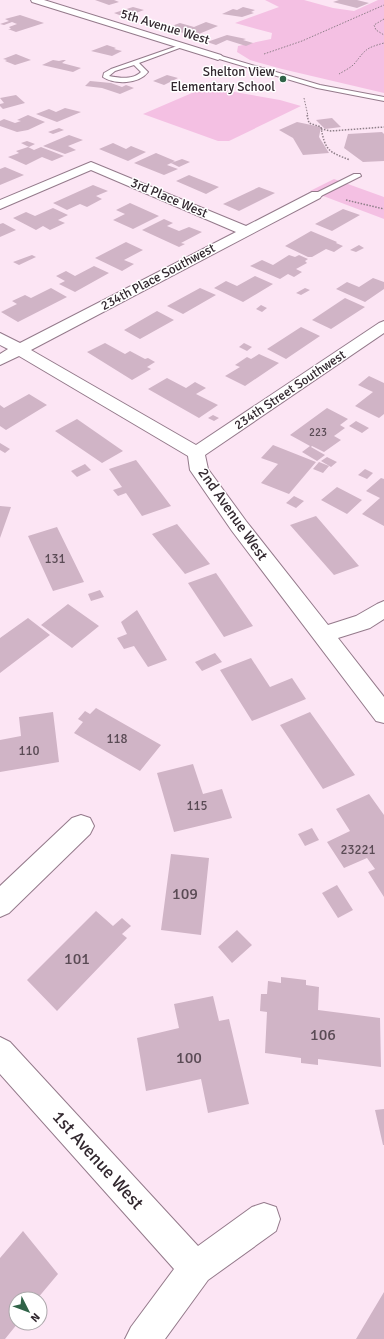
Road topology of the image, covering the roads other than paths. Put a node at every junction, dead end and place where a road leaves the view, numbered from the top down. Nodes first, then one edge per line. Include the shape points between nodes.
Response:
1 (35, 0) edge
2 (182, 46) junction
3 (218, 58) joint
4 (136, 62) junction
5 (384, 99) edge
6 (357, 176) dead end
7 (316, 195) joint
8 (0, 205) edge
9 (246, 230) junction
10 (384, 326) edge
11 (0, 338) edge
12 (20, 350) junction
13 (0, 360) edge
14 (196, 453) junction
15 (384, 609) edge
16 (323, 635) junction
17 (384, 714) edge
18 (81, 826) dead end
19 (0, 904) edge
20 (0, 1052) edge
21 (264, 1219) dead end
22 (196, 1268) junction
23 (143, 1339) edge

1 - 2 street, 5th Avenue West
2 - 3 street, 5th Avenue West
2 - 4 lane
3 - 5 lane via 330,89
4 - 4 lane via 114,70 106,74 106,77 119,80 143,76 145,72
6 - 7 lane
7 - 9 street, 234th Place Southwest
8 - 9 street, 3rd Place West via 91,166
9 - 12 street, 234th Place Southwest
10 - 14 street, 234th Street Southwest
11 - 12 street, 2nd Avenue West
12 - 13 street, 234th Place Southwest
12 - 14 street, 2nd Avenue West
14 - 16 street, 2nd Avenue West via 199,470
15 - 16 street via 362,622
16 - 17 street, 2nd Avenue West
18 - 19 street
20 - 22 street, 1st Avenue West
21 - 22 street
22 - 23 street

